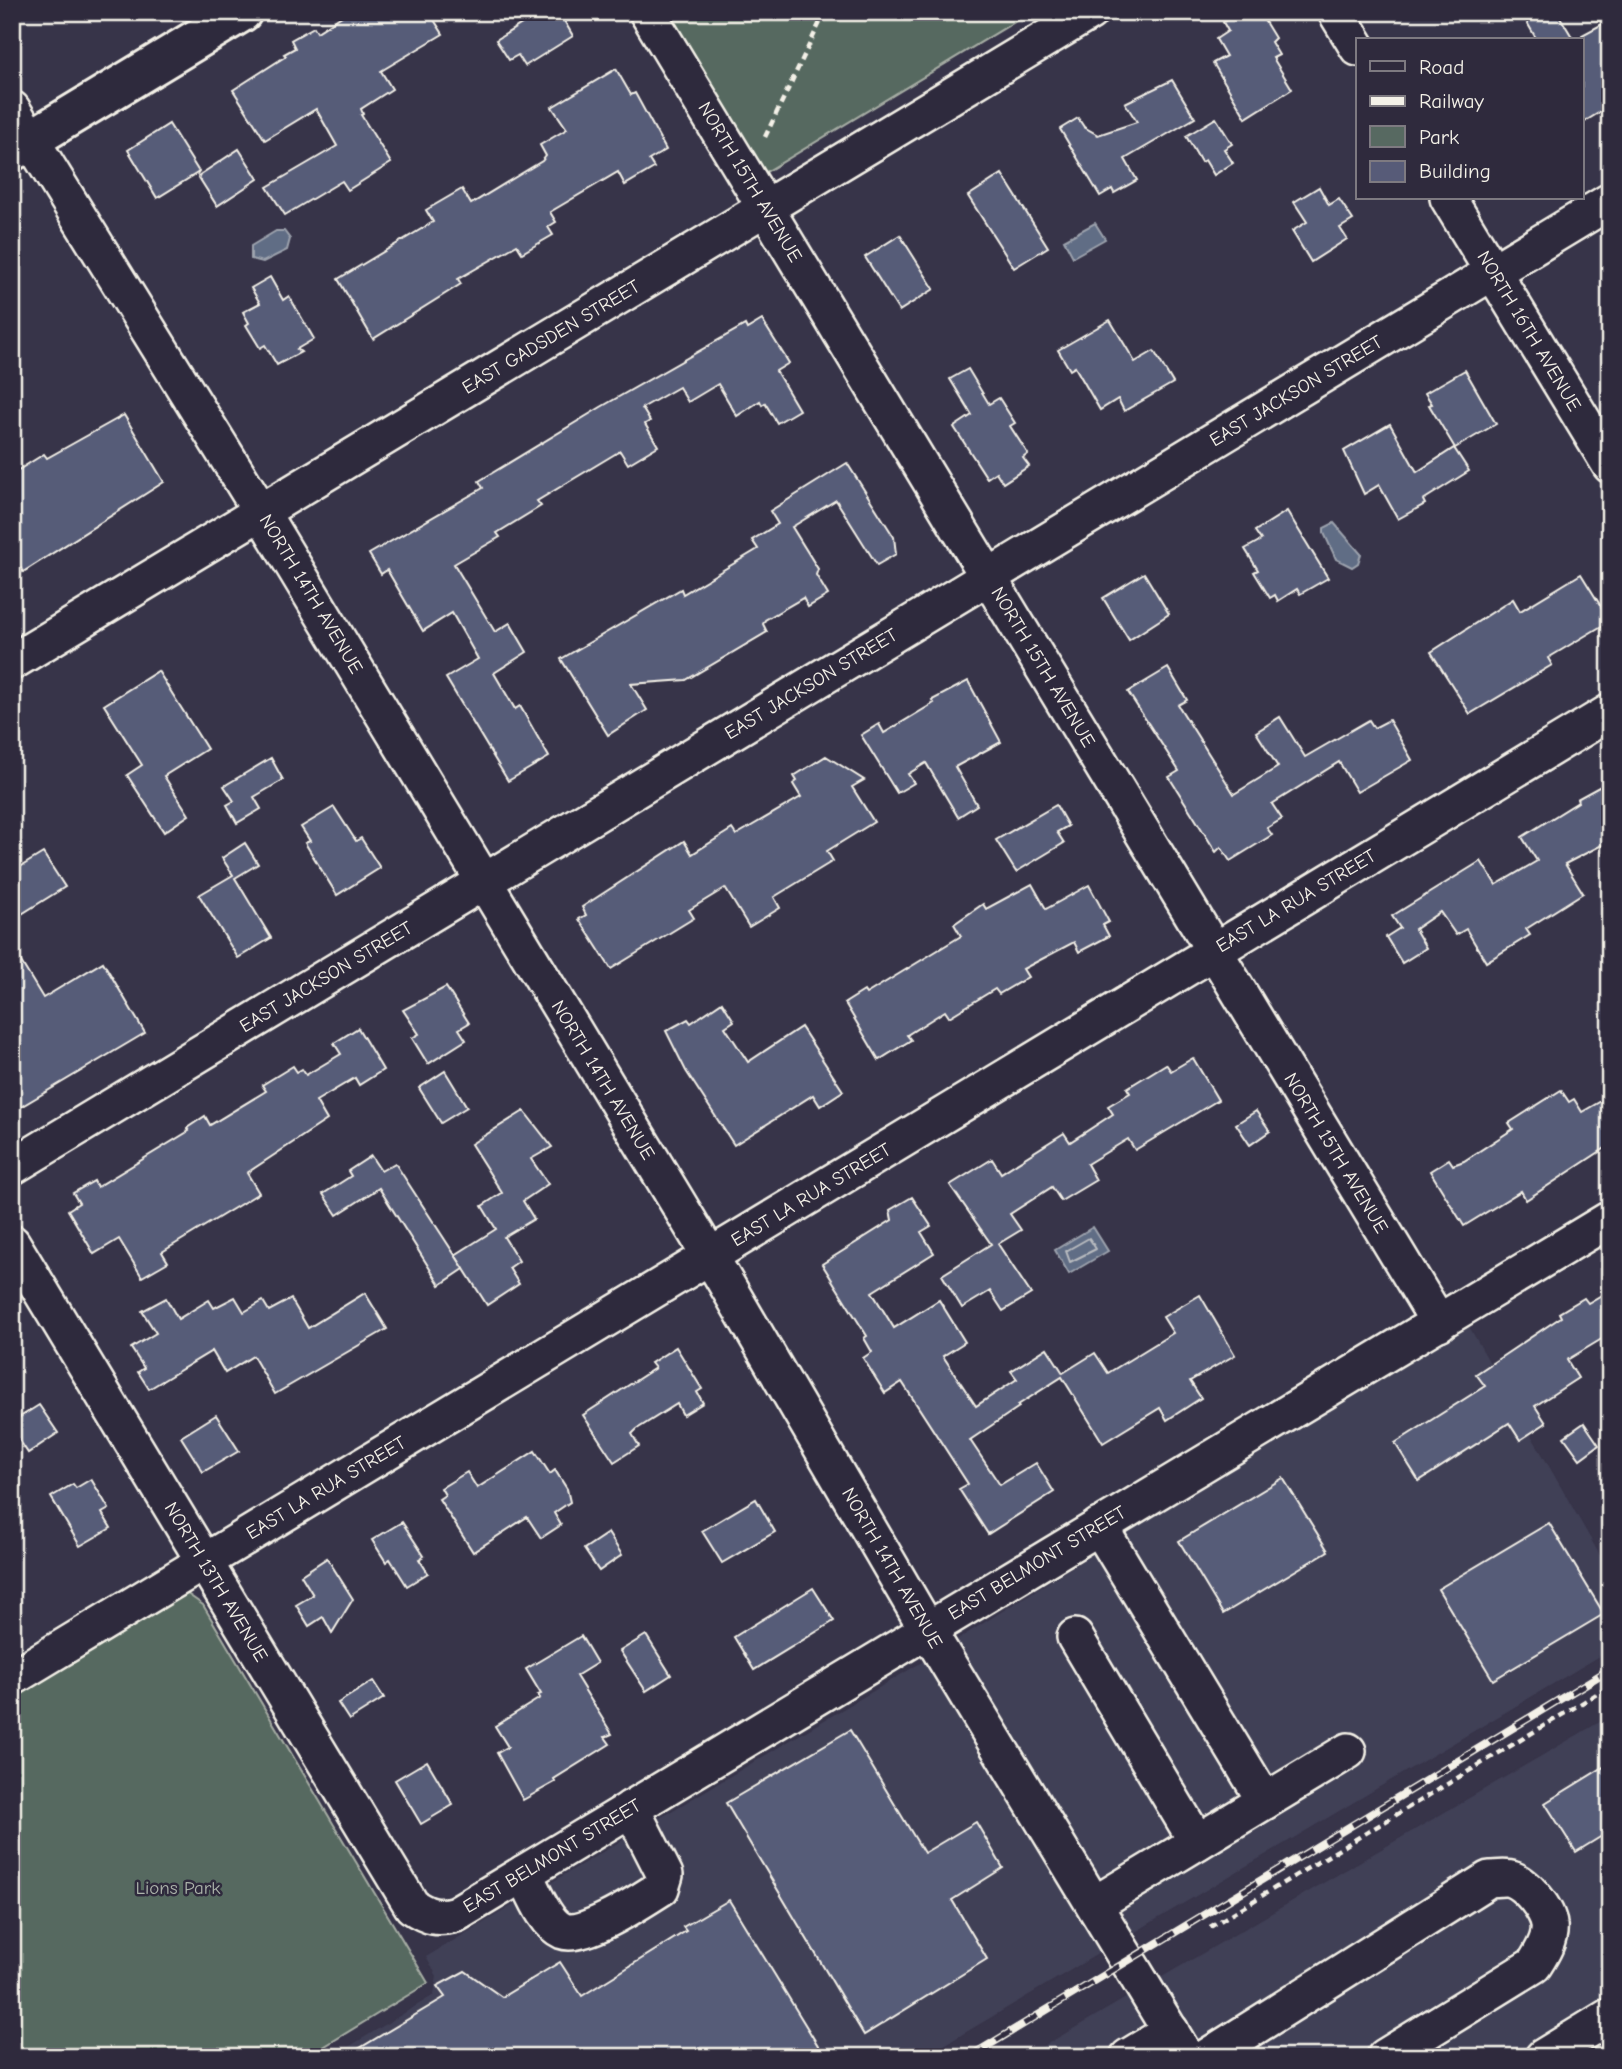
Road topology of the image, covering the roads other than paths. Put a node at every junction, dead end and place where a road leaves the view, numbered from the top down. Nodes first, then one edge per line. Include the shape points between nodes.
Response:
1 (242, 12) edge
2 (647, 12) edge
3 (1090, 12) edge
4 (1336, 12) edge
5 (1356, 45) edge
6 (18, 133) edge
7 (1449, 200) edge
8 (1610, 201) edge
9 (766, 208) junction
10 (1493, 272) junction
11 (1610, 465) edge
12 (261, 512) junction
13 (988, 577) junction
14 (12, 662) edge
15 (1610, 712) edge
16 (484, 882) junction
17 (1214, 951) junction
18 (12, 1167) edge
19 (1610, 1219) edge
20 (12, 1243) edge
21 (710, 1256) junction
22 (1438, 1322) junction
23 (1099, 1526) junction
24 (204, 1562) junction
25 (927, 1629) junction
26 (1075, 1637) dead end
27 (12, 1678) edge
28 (1348, 1751) dead end
29 (1265, 1801) junction
30 (631, 1808) junction
31 (1197, 1842) junction
32 (524, 1873) junction
33 (1095, 1904) junction
34 (426, 1916) joint
35 (1610, 2016) edge
36 (1178, 2044) edge
37 (1128, 2057) edge
38 (1207, 2057) edge
39 (1385, 2057) edge
40 (1543, 2057) edge

1 - 6 main road
2 - 9 street, NORTH 15TH AVENUE
3 - 9 street, EAST GADSDEN STREET
4 - 5 street
6 - 12 street, NORTH 14TH AVENUE
7 - 10 street, NORTH 16TH AVENUE
8 - 10 street, EAST JACKSON STREET
9 - 12 street, EAST GADSDEN STREET
9 - 13 street, NORTH 15TH AVENUE
10 - 11 street, NORTH 16TH AVENUE
10 - 13 street, EAST JACKSON STREET
12 - 14 street, EAST GADSDEN STREET
12 - 16 street, NORTH 14TH AVENUE
13 - 16 street, EAST JACKSON STREET
13 - 17 street, NORTH 15TH AVENUE
15 - 17 street, EAST LA RUA STREET
16 - 18 street, EAST JACKSON STREET
16 - 21 street, NORTH 14TH AVENUE
17 - 21 street, EAST LA RUA STREET
17 - 22 street, NORTH 15TH AVENUE
19 - 22 street, EAST BELMONT STREET
20 - 24 street, NORTH 13TH AVENUE
21 - 24 street, EAST LA RUA STREET
21 - 25 street, NORTH 14TH AVENUE
22 - 23 street, EAST BELMONT STREET
23 - 25 street, EAST BELMONT STREET
23 - 29 street
24 - 27 street, EAST LA RUA STREET
24 - 34 street, NORTH 13TH AVENUE via 412,1906
25 - 30 street, EAST BELMONT STREET
25 - 33 street, NORTH 14TH AVENUE
26 - 31 street
28 - 29 street
29 - 31 street
30 - 32 street, EAST BELMONT STREET
30 - 32 street via 665,1875 661,1888 601,1922 573,1932 561,1930 546,1914
31 - 33 street
32 - 34 street, EAST BELMONT STREET via 456,1914 440,1919
33 - 36 street, NORTH 14TH AVENUE
35 - 40 street
36 - 37 street
38 - 39 street via 1489,1879 1511,1879 1530,1893 1550,1925 1545,1947 1534,1965

